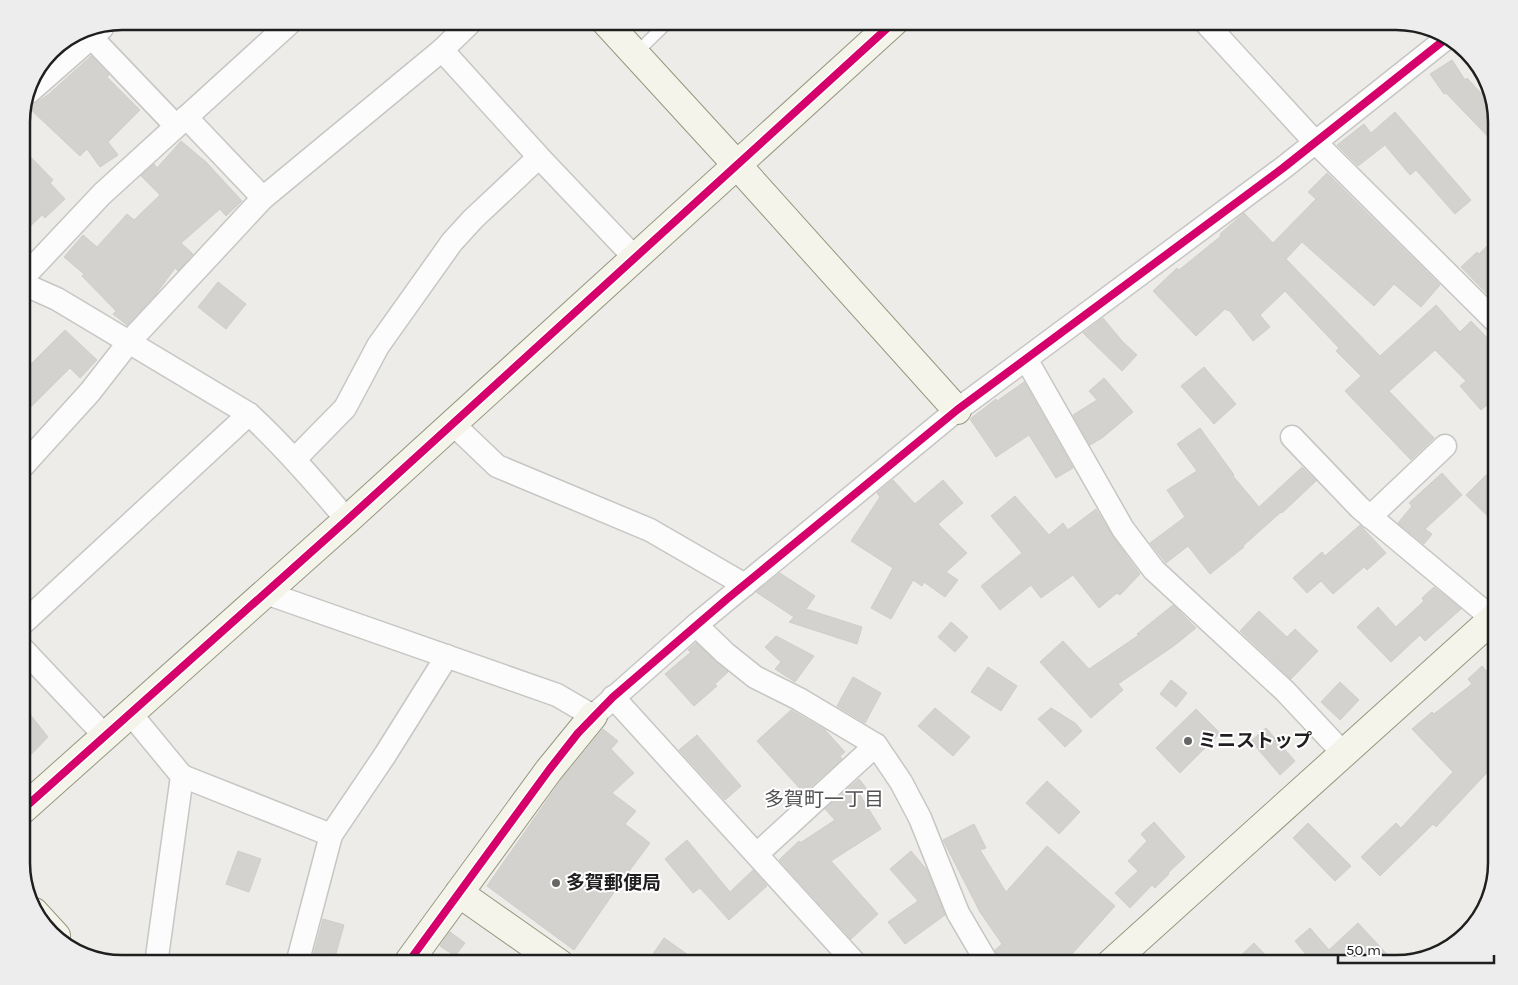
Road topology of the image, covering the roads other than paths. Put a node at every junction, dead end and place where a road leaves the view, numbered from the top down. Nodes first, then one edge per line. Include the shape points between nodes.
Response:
1 (282, 30) edge
2 (463, 30) edge
3 (613, 30) edge
4 (660, 30) edge
5 (885, 30) edge
6 (1212, 30) edge
7 (99, 33) edge
8 (89, 36) edge
9 (1441, 43) edge
10 (442, 50) junction
11 (635, 54) junction
12 (40, 82) edge
13 (181, 122) junction
14 (1315, 142) junction
15 (539, 158) junction
16 (737, 165) junction
17 (263, 198) junction
18 (635, 258) junction
19 (30, 273) edge
20 (30, 286) edge
21 (1488, 314) edge
22 (129, 342) junction
23 (1026, 359) junction
24 (957, 410) junction
25 (249, 414) junction
26 (453, 424) junction
27 (1292, 437) dead end
28 (1444, 446) dead end
29 (30, 459) edge
30 (295, 459) junction
31 (1370, 517) junction
32 (347, 520) junction
33 (745, 585) junction
34 (266, 592) junction
35 (1488, 611) edge
36 (30, 618) edge
37 (1488, 623) edge
38 (696, 625) junction
39 (30, 655) edge
40 (446, 656) junction
41 (613, 697) junction
42 (130, 713) junction
43 (593, 716) junction
44 (105, 736) junction
45 (876, 745) junction
46 (1344, 754) junction
47 (182, 776) junction
48 (30, 804) edge
49 (331, 835) junction
50 (756, 854) junction
51 (459, 894) junction
52 (157, 955) edge
53 (299, 955) edge
54 (414, 955) edge
55 (547, 955) edge
56 (848, 955) edge
57 (983, 955) edge
58 (1120, 955) edge

1 - 13 street
2 - 10 street
3 - 11 street
4 - 11 lane
5 - 16 street
6 - 14 street
7 - 13 street
8 - 12 street
9 - 14 street
10 - 15 street
10 - 17 street
11 - 16 street
13 - 17 street
13 - 19 street via 102,194
14 - 21 street
14 - 23 street
15 - 18 street
15 - 30 street via 452,242 378,346 345,408
16 - 18 street
16 - 24 street
17 - 22 street
18 - 26 street
20 - 22 street
22 - 25 street
22 - 29 street via 90,392
23 - 24 street
23 - 46 street via 1123,529 1154,570 1285,691
24 - 33 street
25 - 30 street
25 - 36 street
26 - 32 street
26 - 33 street via 497,466 650,530
27 - 31 street
28 - 31 street
30 - 32 street
31 - 35 street
32 - 34 street
33 - 38 street
34 - 40 street
34 - 42 street
37 - 46 street
38 - 41 street
38 - 45 street via 755,677 800,699
39 - 44 street
40 - 43 street via 557,695
40 - 49 street via 386,755
41 - 43 street
41 - 50 street
42 - 44 street
42 - 47 street
43 - 51 street via 548,770
44 - 48 street
45 - 50 street
45 - 57 street via 920,818 958,913
46 - 58 street
47 - 49 street
47 - 52 street
49 - 53 street
50 - 56 street
51 - 54 street
51 - 55 street

